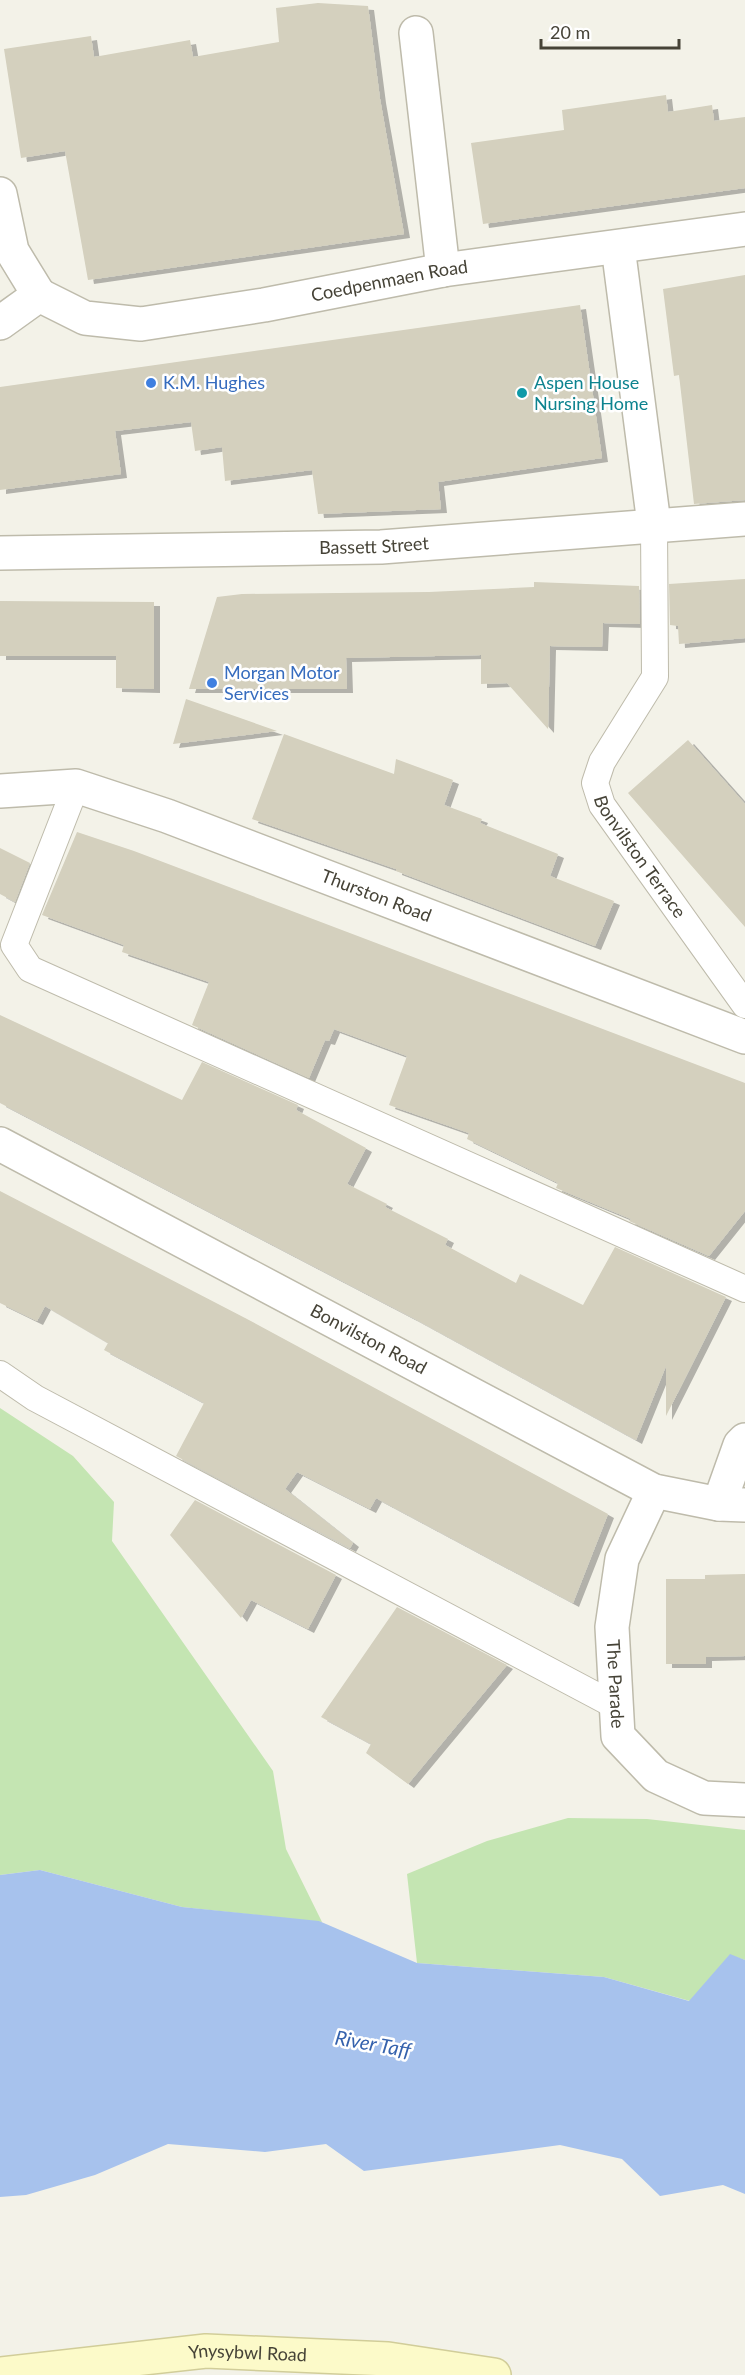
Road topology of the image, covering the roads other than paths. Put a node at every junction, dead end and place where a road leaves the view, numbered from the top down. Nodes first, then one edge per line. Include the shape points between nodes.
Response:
1 (416, 33) dead end
2 (0, 194) edge
3 (745, 229) edge
4 (618, 247) junction
5 (443, 270) junction
6 (39, 295) junction
7 (0, 323) edge
8 (745, 519) edge
9 (654, 524) junction
10 (0, 553) edge
11 (76, 786) junction
12 (0, 791) edge
13 (745, 1005) edge
14 (745, 1037) edge
15 (0, 1144) edge
16 (745, 1289) edge
17 (0, 1374) edge
18 (745, 1440) edge
19 (654, 1491) junction
20 (732, 1505) edge
21 (616, 1706) junction
22 (745, 1800) edge
23 (0, 2374) edge
24 (494, 2375) edge

1 - 5 street
2 - 6 street via 12,251
3 - 4 street, Coedpenmaen Road
4 - 5 street, Coedpenmaen Road
4 - 9 street
5 - 6 street, Coedpenmaen Road via 141,324 85,318
6 - 7 street
8 - 9 street, Bassett Street
9 - 10 street, Bassett Street via 381,547
9 - 13 lane, Bonvilston Terrace via 656,677 602,762 595,783 602,805
11 - 12 street, Thurston Road
11 - 14 street, Thurston Road via 167,816
11 - 16 lane via 14,945 30,969
15 - 19 street, Bonvilston Road
17 - 21 lane via 46,1404
18 - 20 street via 740,1444
19 - 20 street, Bonvilston Road
19 - 21 street, The Parade via 622,1559 612,1627
21 - 22 street, The Parade via 618,1736 656,1776 704,1798
23 - 24 main road, Ynysybwl Road via 206,2351 387,2359

